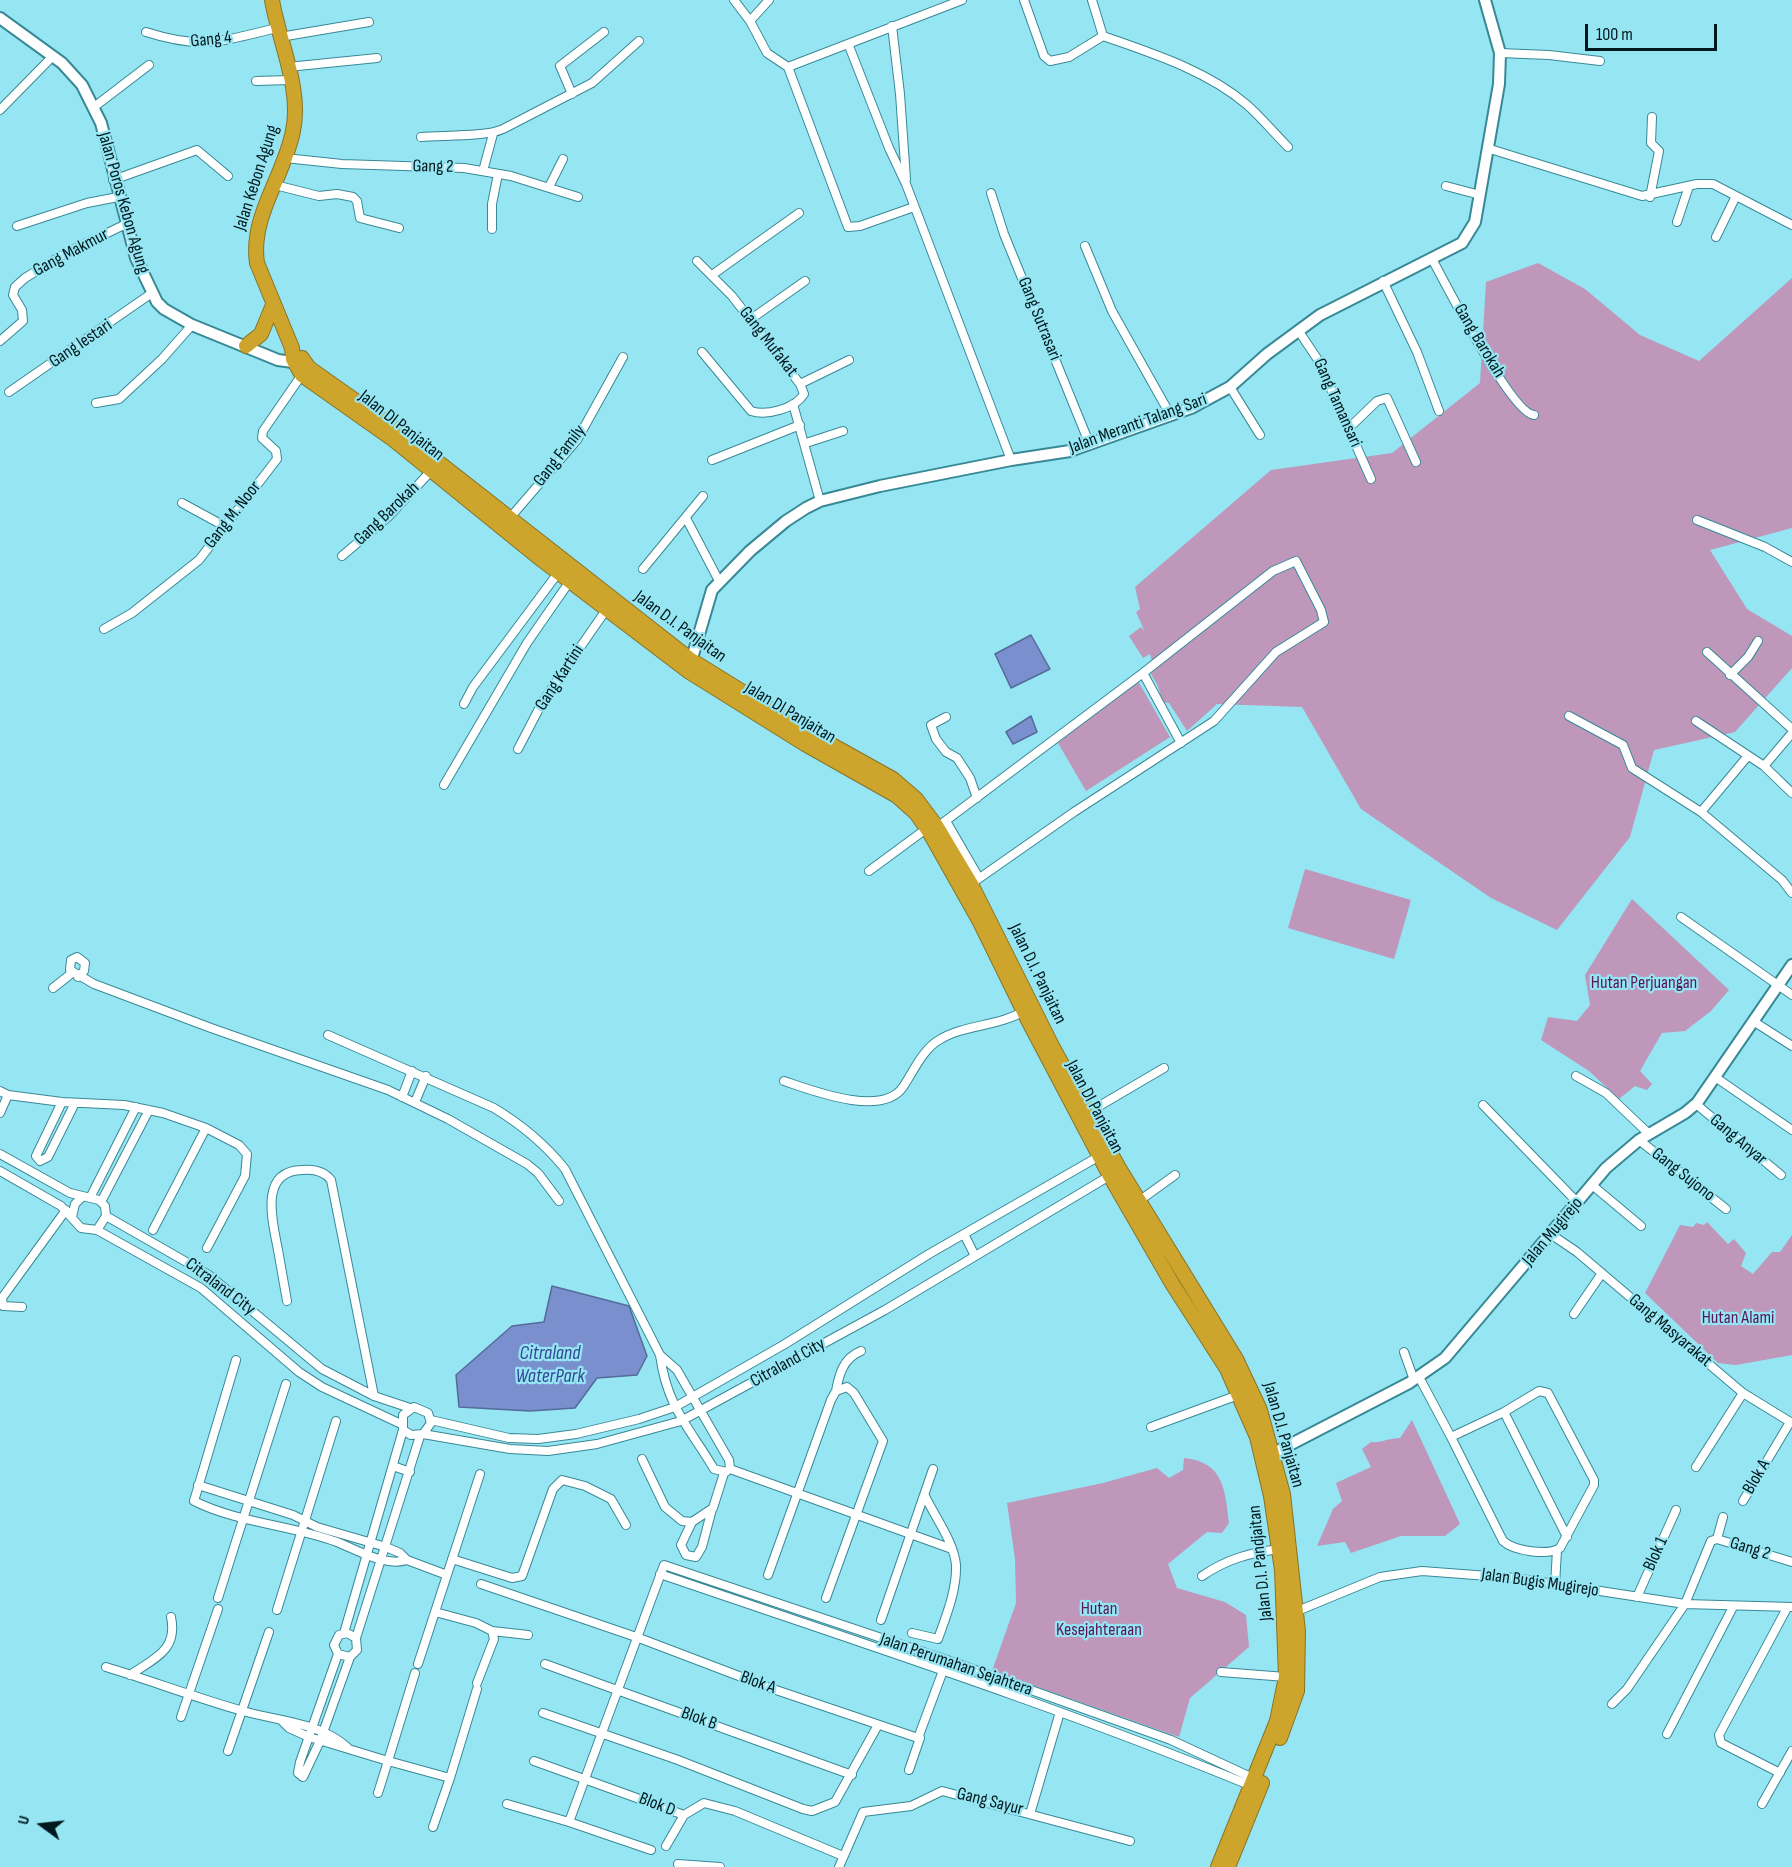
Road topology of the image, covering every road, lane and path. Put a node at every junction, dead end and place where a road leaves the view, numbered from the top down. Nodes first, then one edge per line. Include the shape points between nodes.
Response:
1 (272, 0) edge
2 (734, 0) edge
3 (769, 0) edge
4 (959, 0) edge
5 (1024, 0) edge
6 (1092, 0) edge
7 (1485, 0) edge
8 (0, 18) edge
9 (750, 21) junction
10 (369, 22) dead end
11 (892, 26) junction
12 (146, 32) dead end
13 (278, 32) junction
14 (604, 32) dead end
15 (1103, 36) junction
16 (639, 41) dead end
17 (849, 46) junction
18 (1500, 53) junction
19 (53, 56) junction
20 (377, 58) dead end
21 (1600, 61) dead end
22 (149, 65) dead end
23 (788, 67) junction
24 (289, 73) junction
25 (256, 81) dead end
26 (572, 94) junction
27 (93, 106) junction
28 (0, 110) edge
29 (1652, 117) dead end
30 (493, 134) junction
31 (421, 137) dead end
32 (1288, 147) dead end
33 (1490, 149) junction
34 (285, 158) junction
35 (563, 159) dead end
36 (483, 171) junction
37 (498, 174) junction
38 (228, 176) dead end
39 (113, 180) junction
40 (906, 184) junction
41 (275, 185) junction
42 (1446, 186) dead end
43 (1689, 186) junction
44 (549, 187) junction
45 (991, 193) dead end
46 (1480, 195) junction
47 (1736, 195) junction
48 (1650, 196) junction
49 (118, 197) junction
50 (578, 197) dead end
51 (914, 207) junction
52 (799, 213) dead end
53 (1677, 222) dead end
54 (126, 224) junction
55 (1792, 225) edge
56 (17, 226) dead end
57 (399, 228) dead end
58 (492, 229) dead end
59 (1716, 237) dead end
60 (1085, 246) dead end
61 (1432, 259) junction
62 (697, 261) dead end
63 (712, 275) junction
64 (805, 281) dead end
65 (1383, 281) junction
66 (152, 293) junction
67 (273, 305) junction
68 (751, 319) junction
69 (192, 325) junction
70 (1298, 330) junction
71 (0, 341) edge
72 (246, 346) junction
73 (702, 352) dead end
74 (623, 357) dead end
75 (849, 360) dead end
76 (303, 367) junction
77 (800, 384) junction
78 (1230, 387) junction
79 (9, 392) dead end
80 (96, 403) dead end
81 (793, 404) junction
82 (1439, 411) dead end
83 (1534, 414) dead end
84 (1171, 416) junction
85 (800, 426) junction
86 (1348, 428) junction
87 (843, 431) dead end
88 (1260, 435) dead end
89 (806, 443) junction
90 (1090, 445) junction
91 (712, 460) dead end
92 (1011, 460) junction
93 (1416, 462) dead end
94 (431, 471) junction
95 (1371, 479) dead end
96 (704, 496) dead end
97 (820, 501) junction
98 (182, 503) dead end
99 (686, 518) junction
100 (509, 519) junction
101 (1697, 520) dead end
102 (226, 527) junction
103 (546, 555) junction
104 (342, 556) dead end
105 (1792, 562) edge
106 (643, 569) dead end
107 (558, 573) junction
108 (570, 581) junction
109 (720, 581) junction
110 (606, 610) junction
111 (104, 629) dead end
112 (1758, 641) dead end
113 (1707, 652) dead end
114 (690, 666) junction
115 (1143, 673) junction
116 (1730, 675) junction
117 (464, 704) dead end
118 (1569, 716) dead end
119 (946, 717) dead end
120 (1696, 721) dead end
121 (1792, 731) edge
122 (1181, 743) junction
123 (518, 749) dead end
124 (1747, 757) junction
125 (1764, 766) junction
126 (444, 785) dead end
127 (1792, 793) edge
128 (977, 798) junction
129 (1701, 812) junction
130 (935, 828) junction
131 (869, 871) dead end
132 (975, 881) junction
133 (1792, 893) edge
134 (1681, 917) dead end
135 (1792, 965) edge
136 (1777, 986) junction
137 (53, 988) dead end
138 (1792, 995) edge
139 (1028, 1009) junction
140 (1754, 1021) junction
141 (328, 1035) dead end
142 (1792, 1046) edge
143 (1164, 1068) dead end
144 (412, 1071) junction
145 (426, 1076) junction
146 (1576, 1076) dead end
147 (1715, 1077) junction
148 (784, 1081) dead end
149 (4, 1093) edge
150 (402, 1096) junction
151 (62, 1102) junction
152 (415, 1102) junction
153 (75, 1103) junction
154 (1695, 1104) junction
155 (1483, 1105) dead end
156 (136, 1107) junction
157 (149, 1110) junction
158 (1089, 1112) junction
159 (0, 1113) edge
160 (206, 1128) junction
161 (1792, 1130) edge
162 (1644, 1137) junction
163 (1104, 1153) junction
164 (0, 1154) edge
165 (0, 1171) edge
166 (1115, 1173) junction
167 (1175, 1175) dead end
168 (1781, 1175) dead end
169 (1592, 1185) junction
170 (86, 1196) junction
171 (559, 1201) dead end
172 (1139, 1201) junction
173 (101, 1202) junction
174 (1578, 1203) junction
175 (1726, 1209) dead end
176 (66, 1210) junction
177 (106, 1216) junction
178 (72, 1217) junction
179 (1641, 1226) dead end
180 (97, 1230) junction
181 (153, 1230) dead end
182 (964, 1234) junction
183 (1552, 1234) junction
184 (207, 1248) dead end
185 (975, 1256) junction
186 (1602, 1273) junction
187 (287, 1301) dead end
188 (21, 1307) dead end
189 (1574, 1314) dead end
190 (861, 1351) dead end
191 (1404, 1352) dead end
192 (660, 1355) junction
193 (236, 1360) dead end
194 (1417, 1379) junction
195 (286, 1384) dead end
196 (355, 1387) junction
197 (836, 1391) junction
198 (1743, 1393) junction
199 (1241, 1395) junction
200 (374, 1396) junction
201 (693, 1397) junction
202 (349, 1400) junction
203 (675, 1407) junction
204 (410, 1408) junction
205 (700, 1412) junction
206 (1504, 1412) junction
207 (431, 1420) junction
208 (336, 1421) dead end
209 (681, 1421) junction
210 (1791, 1422) edge
211 (402, 1427) junction
212 (1151, 1427) dead end
213 (422, 1435) junction
214 (1451, 1437) junction
215 (1268, 1456) junction
216 (642, 1458) dead end
217 (393, 1466) junction
218 (1696, 1467) dead end
219 (933, 1468) dead end
220 (727, 1471) junction
221 (410, 1472) junction
222 (480, 1474) dead end
223 (198, 1485) junction
224 (798, 1493) junction
225 (924, 1496) junction
226 (250, 1500) junction
227 (1743, 1501) dead end
228 (713, 1508) junction
229 (1676, 1510) dead end
230 (857, 1515) junction
231 (1722, 1517) dead end
232 (245, 1518) junction
233 (304, 1521) junction
234 (692, 1522) junction
235 (626, 1525) dead end
236 (301, 1532) junction
237 (910, 1534) junction
238 (1567, 1538) junction
239 (1713, 1541) junction
240 (371, 1543) junction
241 (386, 1547) junction
242 (1279, 1549) junction
243 (952, 1550) junction
244 (1557, 1550) junction
245 (368, 1555) junction
246 (452, 1559) junction
247 (382, 1560) junction
248 (407, 1560) junction
249 (1792, 1562) edge
250 (660, 1574) junction
251 (447, 1575) junction
252 (768, 1575) dead end
253 (1202, 1576) dead end
254 (481, 1584) dead end
255 (1555, 1585) junction
256 (218, 1598) dead end
257 (826, 1598) dead end
258 (1637, 1598) junction
259 (1685, 1604) junction
260 (1733, 1607) junction
261 (1790, 1608) edge
262 (218, 1609) dead end
263 (277, 1610) dead end
264 (435, 1612) junction
265 (1295, 1612) junction
266 (171, 1617) dead end
267 (881, 1620) dead end
268 (492, 1631) junction
269 (269, 1632) dead end
270 (344, 1633) junction
271 (912, 1633) dead end
272 (528, 1635) dead end
273 (356, 1638) junction
274 (639, 1638) junction
275 (338, 1654) junction
276 (350, 1657) junction
277 (947, 1660) junction
278 (418, 1664) dead end
279 (544, 1664) dead end
280 (106, 1667) dead end
281 (944, 1671) junction
282 (1221, 1672) dead end
283 (416, 1673) dead end
284 (130, 1675) junction
285 (1286, 1677) junction
286 (620, 1690) junction
287 (189, 1694) junction
288 (1063, 1703) junction
289 (1612, 1704) dead end
290 (242, 1711) junction
291 (543, 1713) dead end
292 (1059, 1714) junction
293 (181, 1717) dead end
294 (878, 1725) junction
295 (310, 1733) junction
296 (603, 1734) junction
297 (1667, 1734) dead end
298 (322, 1737) junction
299 (920, 1738) junction
300 (228, 1751) dead end
301 (1792, 1751) edge
302 (388, 1761) junction
303 (534, 1761) dead end
304 (909, 1770) dead end
305 (1780, 1773) junction
306 (852, 1775) junction
307 (450, 1778) junction
308 (586, 1778) junction
309 (1256, 1784) junction
310 (378, 1793) dead end
311 (507, 1804) dead end
312 (1762, 1804) dead end
313 (1030, 1814) junction
314 (684, 1815) junction
315 (569, 1822) junction
316 (433, 1827) dead end
317 (1130, 1841) dead end
318 (666, 1846) dead end
319 (651, 1850) dead end
320 (843, 1856) junction
321 (678, 1864) dead end
322 (720, 1867) edge
323 (839, 1867) edge
324 (1218, 1867) edge
325 (1228, 1867) edge

1 - 13 highway, Jalan Kebon Agung
2 - 9 street
3 - 9 street
4 - 11 street
5 - 15 street via 1044,56 1050,62 1069,57
6 - 15 street
7 - 18 street, Jalan Meranti Talang Sari
8 - 19 street, Jalan Poros Kebon Agung
9 - 23 street via 767,53
10 - 13 street, Gang 4
11 - 17 street
11 - 40 street
12 - 13 street, Gang 4 via 198,44
13 - 24 highway, Jalan Kebon Agung
14 - 26 street via 560,66
15 - 32 street via 1176,63 1218,85 1246,105
16 - 26 street
17 - 23 street
17 - 40 street
18 - 21 street
18 - 33 street, Jalan Meranti Talang Sari
19 - 27 street, Jalan Poros Kebon Agung via 82,85
19 - 28 street
20 - 24 street
22 - 27 street
23 - 51 street via 848,227
24 - 25 street
24 - 34 highway, Jalan Kebon Agung via 295,118
26 - 30 street
27 - 39 street, Jalan Poros Kebon Agung via 106,140
29 - 48 street via 1651,143 1659,151
30 - 31 street
30 - 36 street
33 - 46 street, Jalan Meranti Talang Sari
33 - 48 street
34 - 36 street, Gang 2
34 - 41 highway, Jalan Kebon Agung
35 - 44 street
36 - 37 street, Gang 2
37 - 44 street, Gang 2
37 - 58 street
38 - 39 street via 197,150
39 - 49 street, Jalan Poros Kebon Agung
40 - 51 street
41 - 57 street via 313,195 353,197 360,218
41 - 67 highway, Jalan Kebon Agung via 261,217 255,248
42 - 46 street
43 - 47 street via 1713,184
43 - 48 street
43 - 53 street
44 - 50 street, Gang 2
45 - 90 street, Gang Sutrasari
46 - 61 street, Jalan Meranti Talang Sari via 1469,235
47 - 55 street
47 - 59 street
49 - 54 street, Jalan Poros Kebon Agung
49 - 56 street
51 - 92 street
52 - 63 street
54 - 66 street, Jalan Poros Kebon Agung
54 - 71 street, Gang Makmur via 66,253 15,286 14,298 22,310 23,321
60 - 84 street via 1112,311
61 - 65 street, Jalan Meranti Talang Sari
61 - 83 street, Gang Barokah via 1498,377 1522,409
62 - 63 street, Gang Mufakat
63 - 68 street, Gang Mufakat
64 - 68 street
65 - 70 street, Jalan Meranti Talang Sari
65 - 82 street via 1417,352
66 - 69 street, Jalan Poros Kebon Agung via 164,309
66 - 79 street, Gang lestari
67 - 72 highway via 261,334
67 - 76 highway, Jalan Kebon Agung
68 - 77 street, Gang Mufakat
69 - 72 street, Jalan Poros Kebon Agung
69 - 80 street via 119,399
70 - 78 street, Jalan Meranti Talang Sari
70 - 86 street, Gang Tamansari via 1318,360
72 - 76 street, Jalan Poros Kebon Agung
73 - 81 street via 751,411 767,413
74 - 100 street, Gang Family via 577,440
75 - 77 street
76 - 94 highway, Jalan DI Panjaitan
76 - 100 highway, Jalan D.I. Panjaitan via 401,433
76 - 102 street, Gang M. Noor via 263,431 262,438 276,451 277,459
77 - 81 street, Gang Mufakat via 804,394
78 - 84 street, Jalan Meranti Talang Sari
78 - 88 street
81 - 85 street, Gang Mufakat
84 - 90 street, Jalan Meranti Talang Sari
85 - 89 street, Gang Mufakat
85 - 91 street
86 - 93 street via 1377,401 1387,398
86 - 95 street, Gang Tamansari
87 - 89 street
89 - 97 street, Gang Mufakat
90 - 92 street, Jalan Meranti Talang Sari
92 - 97 street, Jalan Meranti Talang Sari
94 - 103 highway, Jalan DI Panjaitan
94 - 104 street, Gang Barokah via 388,517
96 - 99 street
97 - 109 street, Jalan Meranti Talang Sari via 786,521
98 - 102 street
99 - 106 street
99 - 109 street
100 - 103 highway, Jalan D.I. Panjaitan
101 - 105 street
102 - 111 street, Gang M. Noor via 199,560 132,613
103 - 107 highway, Jalan DI Panjaitan
103 - 114 highway, Jalan D.I. Panjaitan
107 - 108 highway, Jalan DI Panjaitan
107 - 117 street via 472,687
108 - 110 highway, Jalan DI Panjaitan
108 - 126 street via 527,643
109 - 114 street, Jalan Meranti Talang Sari via 707,601
110 - 114 highway, Jalan DI Panjaitan
110 - 123 street, Gang Kartini via 543,701
112 - 116 street
113 - 116 street
114 - 130 highway, Jalan DI Panjaitan via 794,738 897,796
115 - 122 street
115 - 122 street via 1273,571 1296,561 1322,610 1324,622 1276,652 1214,721
115 - 128 street
116 - 121 street
118 - 129 street via 1623,745 1632,768
119 - 128 street via 931,725 936,739 957,758
120 - 124 street
121 - 125 street
122 - 132 street
124 - 125 street
124 - 129 street
125 - 127 street
128 - 130 street
129 - 133 street via 1782,880
130 - 131 street
130 - 132 highway, Jalan D.I. Panjaitan via 956,849
130 - 139 highway, Jalan DI Panjaitan
132 - 139 highway, Jalan D.I. Panjaitan
134 - 136 street
135 - 136 street, Jalan Mugirejo
136 - 138 street
136 - 140 street, Jalan Mugirejo
137 - 150 street via 75,975 155,1008
139 - 148 street via 1005,1021 954,1033 932,1044 900,1091 889,1097 829,1097
139 - 158 highway, Jalan D.I. Panjaitan
139 - 163 highway, Jalan DI Panjaitan
140 - 142 street
140 - 147 street, Jalan Mugirejo
141 - 144 street
143 - 158 street
144 - 145 street
144 - 150 street
145 - 152 street
145 - 192 street via 518,1122 565,1169
146 - 162 street, Gang Sujono via 1606,1093
147 - 154 street, Jalan Mugirejo
147 - 161 street
149 - 151 street
149 - 159 street
150 - 152 street
151 - 153 street
151 - 153 street via 36,1156 40,1161 48,1157
152 - 171 street via 527,1164
153 - 156 street
154 - 162 street, Jalan Mugirejo
154 - 168 street, Gang Anyar
155 - 174 street
156 - 157 street
156 - 170 street
157 - 160 street
157 - 173 street
158 - 163 highway, Jalan D.I. Panjaitan
160 - 181 street
160 - 184 street via 243,1149 248,1164
162 - 169 street, Jalan Mugirejo
162 - 175 street, Gang Sujono
163 - 166 highway, Jalan DI Panjaitan
163 - 182 street, Citraland City
164 - 170 street via 70,1194
165 - 176 street, Citraland City
166 - 172 highway, Jalan D.I. Panjaitan
166 - 185 street, Citraland City
166 - 199 highway, Jalan D.I. Pandjaitan
167 - 172 street
169 - 174 street, Jalan Mugirejo
169 - 179 street
170 - 173 street
170 - 178 street via 75,1204
172 - 215 highway, Jalan D.I. Panjaitan via 1248,1380 1260,1410
173 - 177 street
174 - 183 street, Jalan Mugirejo
176 - 178 street, Citraland City
176 - 188 street via 2,1298 3,1306
177 - 180 street
177 - 196 street, Citraland City via 209,1275 322,1369
178 - 180 street, Citraland City via 81,1228
180 - 202 street, Citraland City via 201,1288 299,1372
182 - 185 street
182 - 201 street, Citraland City via 777,1350
183 - 186 street, Gang Masyarakat
183 - 194 street, Jalan Mugirejo via 1450,1354
185 - 205 street, Citraland City
186 - 189 street
186 - 198 street, Gang Masyarakat
187 - 200 street via 270,1211 272,1194 285,1173 317,1171 331,1180
190 - 197 street via 842,1368
191 - 194 street
192 - 201 street via 676,1370
192 - 203 street
193 - 223 street
194 - 214 street
194 - 215 street, Jalan Mugirejo
195 - 226 street
196 - 200 street, Citraland City
196 - 202 street
197 - 224 street
197 - 230 street via 847,1387 854,1393 883,1441
198 - 210 street, Gang Masyarakat
198 - 218 street
199 - 212 street
199 - 215 highway, Jalan D.I. Pandjaitan
200 - 204 street, Citraland City
201 - 203 street, Citraland City
201 - 205 street
202 - 211 street, Citraland City
203 - 207 street, Citraland City via 629,1422 538,1439 509,1438
203 - 209 street
204 - 207 street, Citraland City via 425,1410
204 - 211 street via 403,1414
205 - 209 street, Citraland City
205 - 220 street via 729,1460
206 - 214 street
206 - 238 street
206 - 238 street via 1539,1390 1548,1392 1593,1475 1594,1485
207 - 213 street
208 - 233 street
209 - 213 street, Citraland City via 597,1444 548,1451
209 - 220 street via 714,1469
210 - 227 street, Blok A
211 - 213 street, Citraland City via 411,1436
211 - 217 street
213 - 221 street
214 - 244 street via 1503,1541 1516,1548
215 - 242 highway, Jalan D.I. Pandjaitan
215 - 265 highway, Jalan D.I. Panjaitan via 1283,1494
216 - 234 street via 665,1507 672,1515
217 - 221 street
217 - 240 street
219 - 225 street
220 - 224 street
220 - 228 street
221 - 241 street
222 - 246 street
223 - 226 street
223 - 232 street via 194,1501
224 - 230 street
224 - 252 street
225 - 237 street
225 - 243 street
226 - 232 street
226 - 233 street
228 - 234 street
228 - 234 street via 696,1557 686,1555 681,1545
229 - 258 street, Blok 1
230 - 237 street
230 - 257 street
231 - 239 street
232 - 236 street
232 - 256 street
233 - 236 street
233 - 240 street
235 - 246 street via 611,1498 562,1480 553,1489 522,1576 512,1578
236 - 245 street
236 - 263 street
237 - 243 street
237 - 267 street
238 - 244 street
239 - 249 street, Gang 2
239 - 259 street
240 - 241 street
240 - 245 street
241 - 247 street
241 - 248 street
242 - 253 street via 1226,1560
242 - 285 highway, Jalan D.I. Pandjaitan
243 - 271 street via 956,1565 954,1586 938,1639
244 - 255 street
245 - 247 street
245 - 270 street
246 - 251 street
247 - 248 street
247 - 273 street
248 - 251 street
250 - 274 street
250 - 277 street, Jalan Perumahan Sejahtera via 668,1565
250 - 281 street, Jalan Perumahan Sejahtera
251 - 264 street
254 - 274 street, Blok A
255 - 258 street, Jalan Bugis Mugirejo
255 - 265 street, Jalan Bugis Mugirejo via 1462,1572 1398,1573 1380,1576
258 - 259 street, Jalan Bugis Mugirejo
259 - 260 street, Jalan Bugis Mugirejo
259 - 289 street via 1627,1689
260 - 261 street, Jalan Bugis Mugirejo
260 - 297 street
261 - 305 street via 1719,1735 1721,1743
262 - 287 street
264 - 268 street
264 - 278 street
265 - 309 highway, Jalan D.I. Panjaitan via 1297,1692
266 - 284 street via 175,1632 172,1642
268 - 272 street
268 - 307 street via 494,1639
269 - 290 street
270 - 273 street
270 - 275 street via 335,1639 334,1650
273 - 276 street via 357,1650
274 - 286 street
274 - 294 street, Blok A
275 - 276 street
275 - 295 street
276 - 298 street
277 - 281 street
277 - 288 street, Jalan Perumahan Sejahtera
279 - 286 street, Blok B
280 - 284 street
281 - 292 street, Jalan Perumahan Sejahtera
281 - 299 street
282 - 285 street
283 - 302 street
284 - 287 street
285 - 309 highway, Jalan D.I. Pandjaitan via 1277,1721
286 - 296 street
286 - 306 street, Blok B
287 - 290 street
287 - 293 street
288 - 292 street, Gang Sayur
288 - 309 street, Jalan Perumahan Sejahtera via 1171,1740
290 - 295 street
290 - 300 street
291 - 296 street
292 - 309 street, Jalan Perumahan Sejahtera
292 - 313 street, Gang Sayur
294 - 299 street, Blok A
294 - 306 street
295 - 298 street
295 - 298 street via 299,1776 306,1776
296 - 306 street via 812,1811 836,1802
296 - 308 street
298 - 302 street via 335,1746
299 - 304 street
301 - 305 street
302 - 307 street
302 - 310 street
303 - 308 street, Blok D
305 - 312 street
307 - 316 street
308 - 314 street, Blok D
308 - 315 street
309 - 324 highway, Jalan D.I. Pandjaitan
309 - 325 highway, Jalan D.I. Panjaitan
311 - 315 street
313 - 317 street
313 - 320 street, Gang Sayur via 962,1794 937,1791 911,1806 863,1812
314 - 318 street
314 - 320 street, Blok D via 704,1803 714,1805
315 - 319 street
320 - 323 street, Gang Sayur
321 - 322 street

